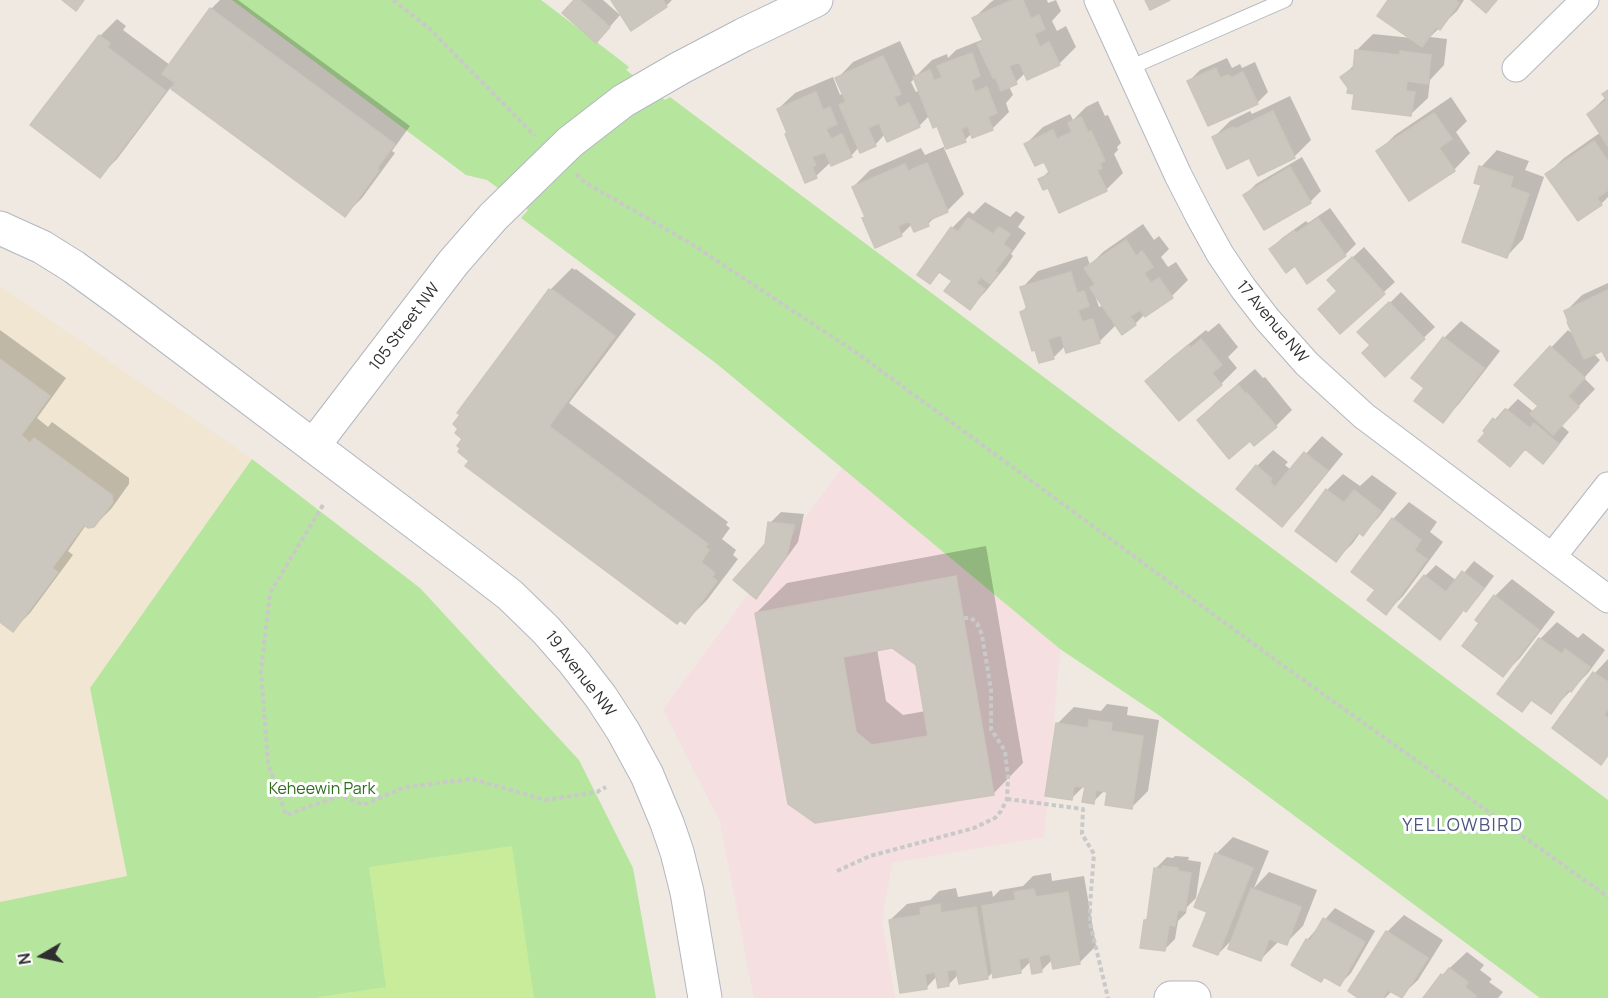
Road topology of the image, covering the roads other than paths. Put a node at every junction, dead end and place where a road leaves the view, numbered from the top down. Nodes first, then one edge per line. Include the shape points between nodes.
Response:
1 (1098, 0) edge
2 (1285, 0) edge
3 (1585, 0) edge
4 (810, 1) edge
5 (1129, 68) junction
6 (1516, 68) dead end
7 (0, 228) edge
8 (313, 446) junction
9 (1608, 486) edge
10 (1552, 557) junction
11 (1608, 599) edge
12 (705, 998) edge
13 (1171, 998) edge
14 (1194, 998) edge

1 - 5 street, 17 Avenue NW
2 - 5 lane
3 - 6 street
4 - 8 street, 105 Street NW via 623,101 570,142 493,217 453,263
5 - 10 street, 17 Avenue NW via 1220,255 1267,319 1307,364 1364,416
7 - 8 street via 74,267
8 - 12 street, 19 Avenue NW via 510,595 546,630 601,697 647,776 667,823 687,892
9 - 10 street
10 - 11 street, 17 Avenue NW
13 - 14 street

